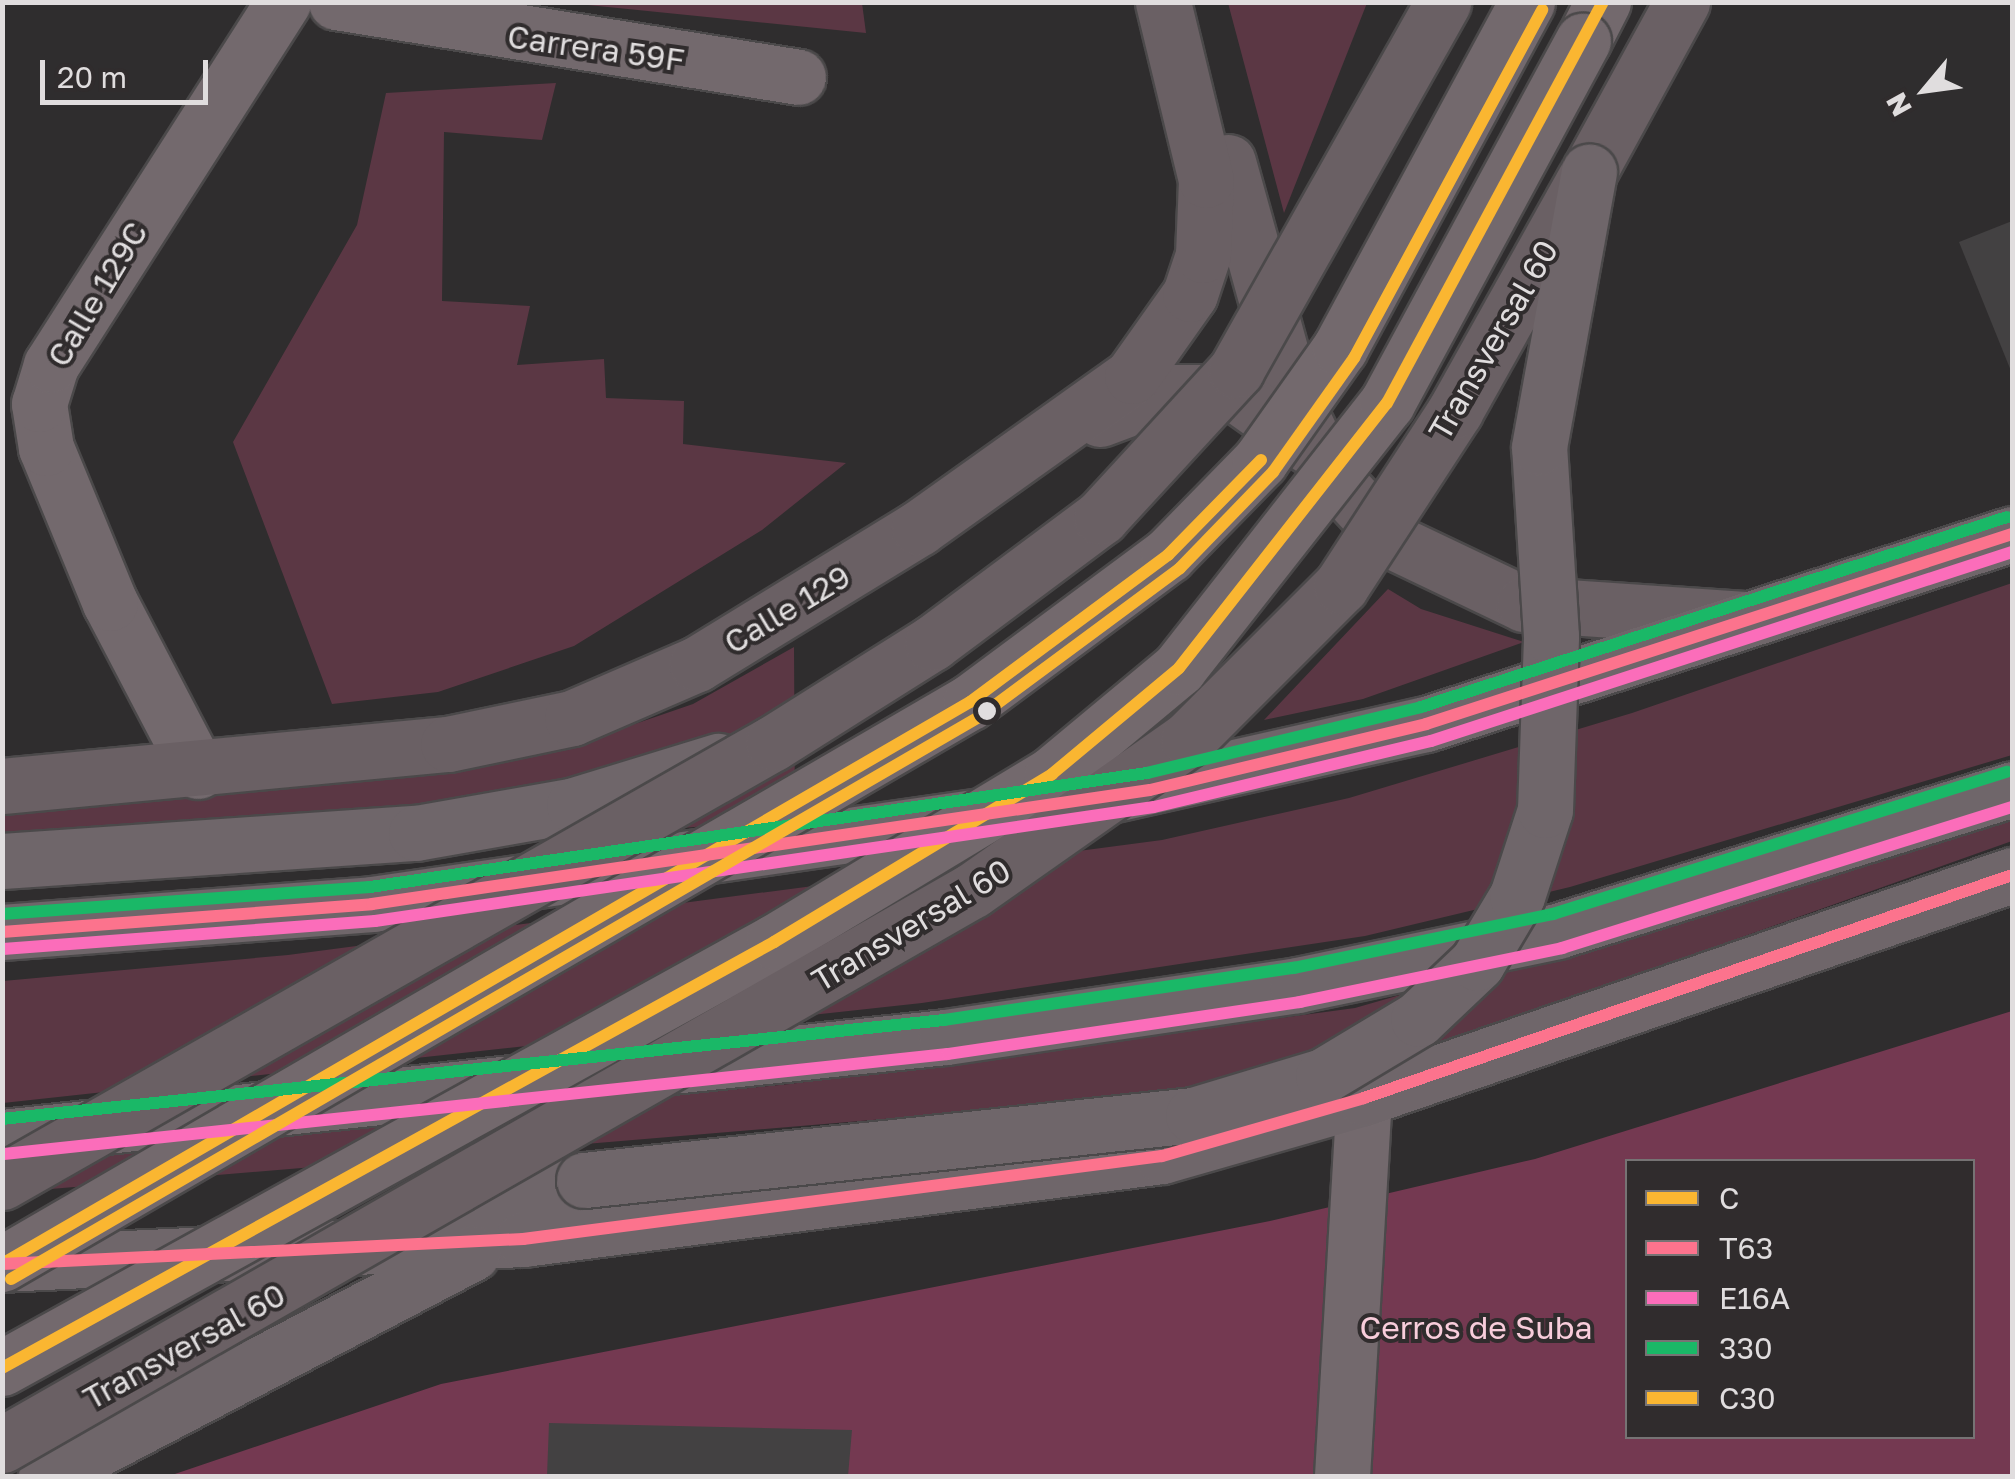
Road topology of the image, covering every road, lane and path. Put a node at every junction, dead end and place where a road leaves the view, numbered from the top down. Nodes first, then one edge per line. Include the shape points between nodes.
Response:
1 (283, 2) edge
2 (336, 2) edge
3 (1163, 2) edge
4 (1192, 2) edge
5 (1443, 2) edge
6 (1527, 2) edge
7 (1682, 2) edge
8 (1593, 22) edge
9 (798, 77) dead end
10 (1588, 172) junction
11 (1043, 443) junction
12 (1319, 456) junction
13 (2012, 534) edge
14 (1742, 620) junction
15 (774, 742) junction
16 (198, 771) junction
17 (2, 786) edge
18 (2012, 789) edge
19 (2, 861) edge
20 (2012, 875) edge
21 (2, 932) edge
22 (1364, 1098) junction
23 (2, 1137) edge
24 (2, 1182) edge
25 (524, 1239) junction
26 (10, 1264) edge
27 (2, 1368) edge
28 (2, 1445) edge
29 (46, 1476) edge
30 (1342, 1476) edge

1 - 16 street, Calle 129C via 51,365 40,404 46,448 110,603
2 - 9 street, Carrera 59F
3 - 11 main road, Calle 129 via 1206,180 1203,255 1152,354
4 - 12 main road via 1279,358
5 - 15 main road, bridge via 1236,370 1167,451 1102,517 948,632
6 - 26 street, bridge via 1340,348 1260,461 1154,566 970,702
7 - 10 main road, Transversal 60
8 - 27 street, bridge via 1387,404 1191,654 1109,727 1052,774 774,942
10 - 26 highway, bridge via 1539,447 1551,636 1545,810 1517,896 1476,962 1418,1020 1323,1076 1193,1114 932,1150 584,1180
10 - 28 main road, Transversal 60, bridge via 1455,411 1341,586 1188,739 973,890
11 - 12 main road via 1199,388 1260,405
11 - 16 main road, Calle 129 via 811,596 637,695 448,744
12 - 14 main road via 1392,541 1472,586 1524,604
13 - 14 highway
14 - 21 highway via 1426,724 1150,790 372,904
15 - 19 highway, bridge via 574,805 454,827
15 - 24 main road, bridge
16 - 17 main road, Calle 129
18 - 23 highway via 1557,931 1297,984 946,1037
20 - 22 highway
22 - 25 highway via 1162,1156
22 - 30 street
25 - 26 highway
25 - 29 highway via 420,1274

